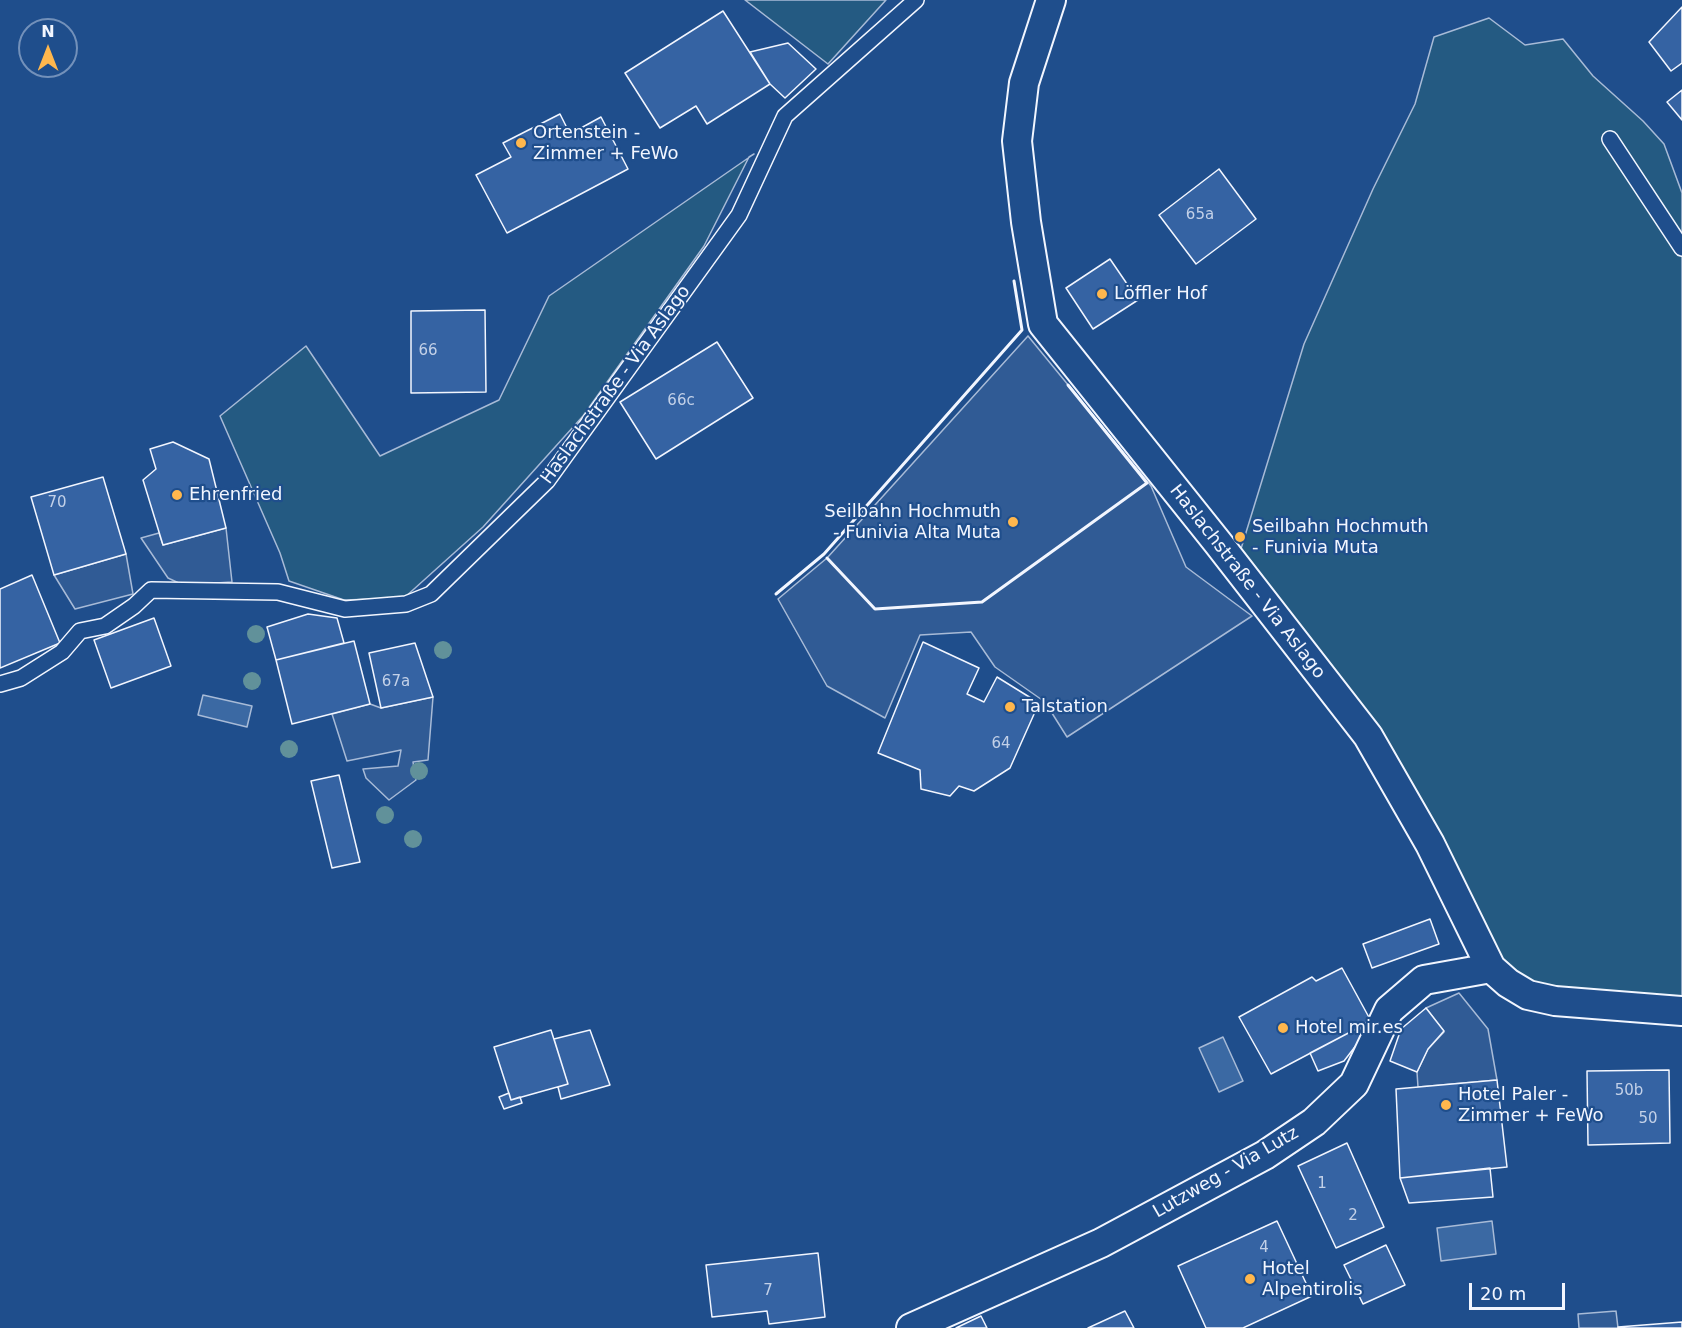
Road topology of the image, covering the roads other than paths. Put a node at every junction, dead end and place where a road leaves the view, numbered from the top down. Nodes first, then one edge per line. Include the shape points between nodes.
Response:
1 (916, 0) edge
2 (1051, 0) edge
3 (1610, 139) dead end
4 (1682, 248) edge
5 (0, 684) edge
6 (1491, 968) junction
7 (1682, 1011) edge
8 (911, 1328) edge

1 - 5 lane, Haslachstraße - Via Aslago via 785,116 739,215 547,481 431,594 406,604 345,609 278,592 151,590 105,626 80,631 62,652 21,678
2 - 6 street, Haslachstraße - Via Aslago via 1024,83 1017,141 1043,324 1368,736 1430,844
3 - 4 lane
6 - 7 street, Haslachstraße - Via Aslago via 1527,995 1555,1001
6 - 8 street, Lutzweg - Via Lutz via 1424,980 1389,1010 1354,1084 1314,1122 1264,1155 1101,1243

